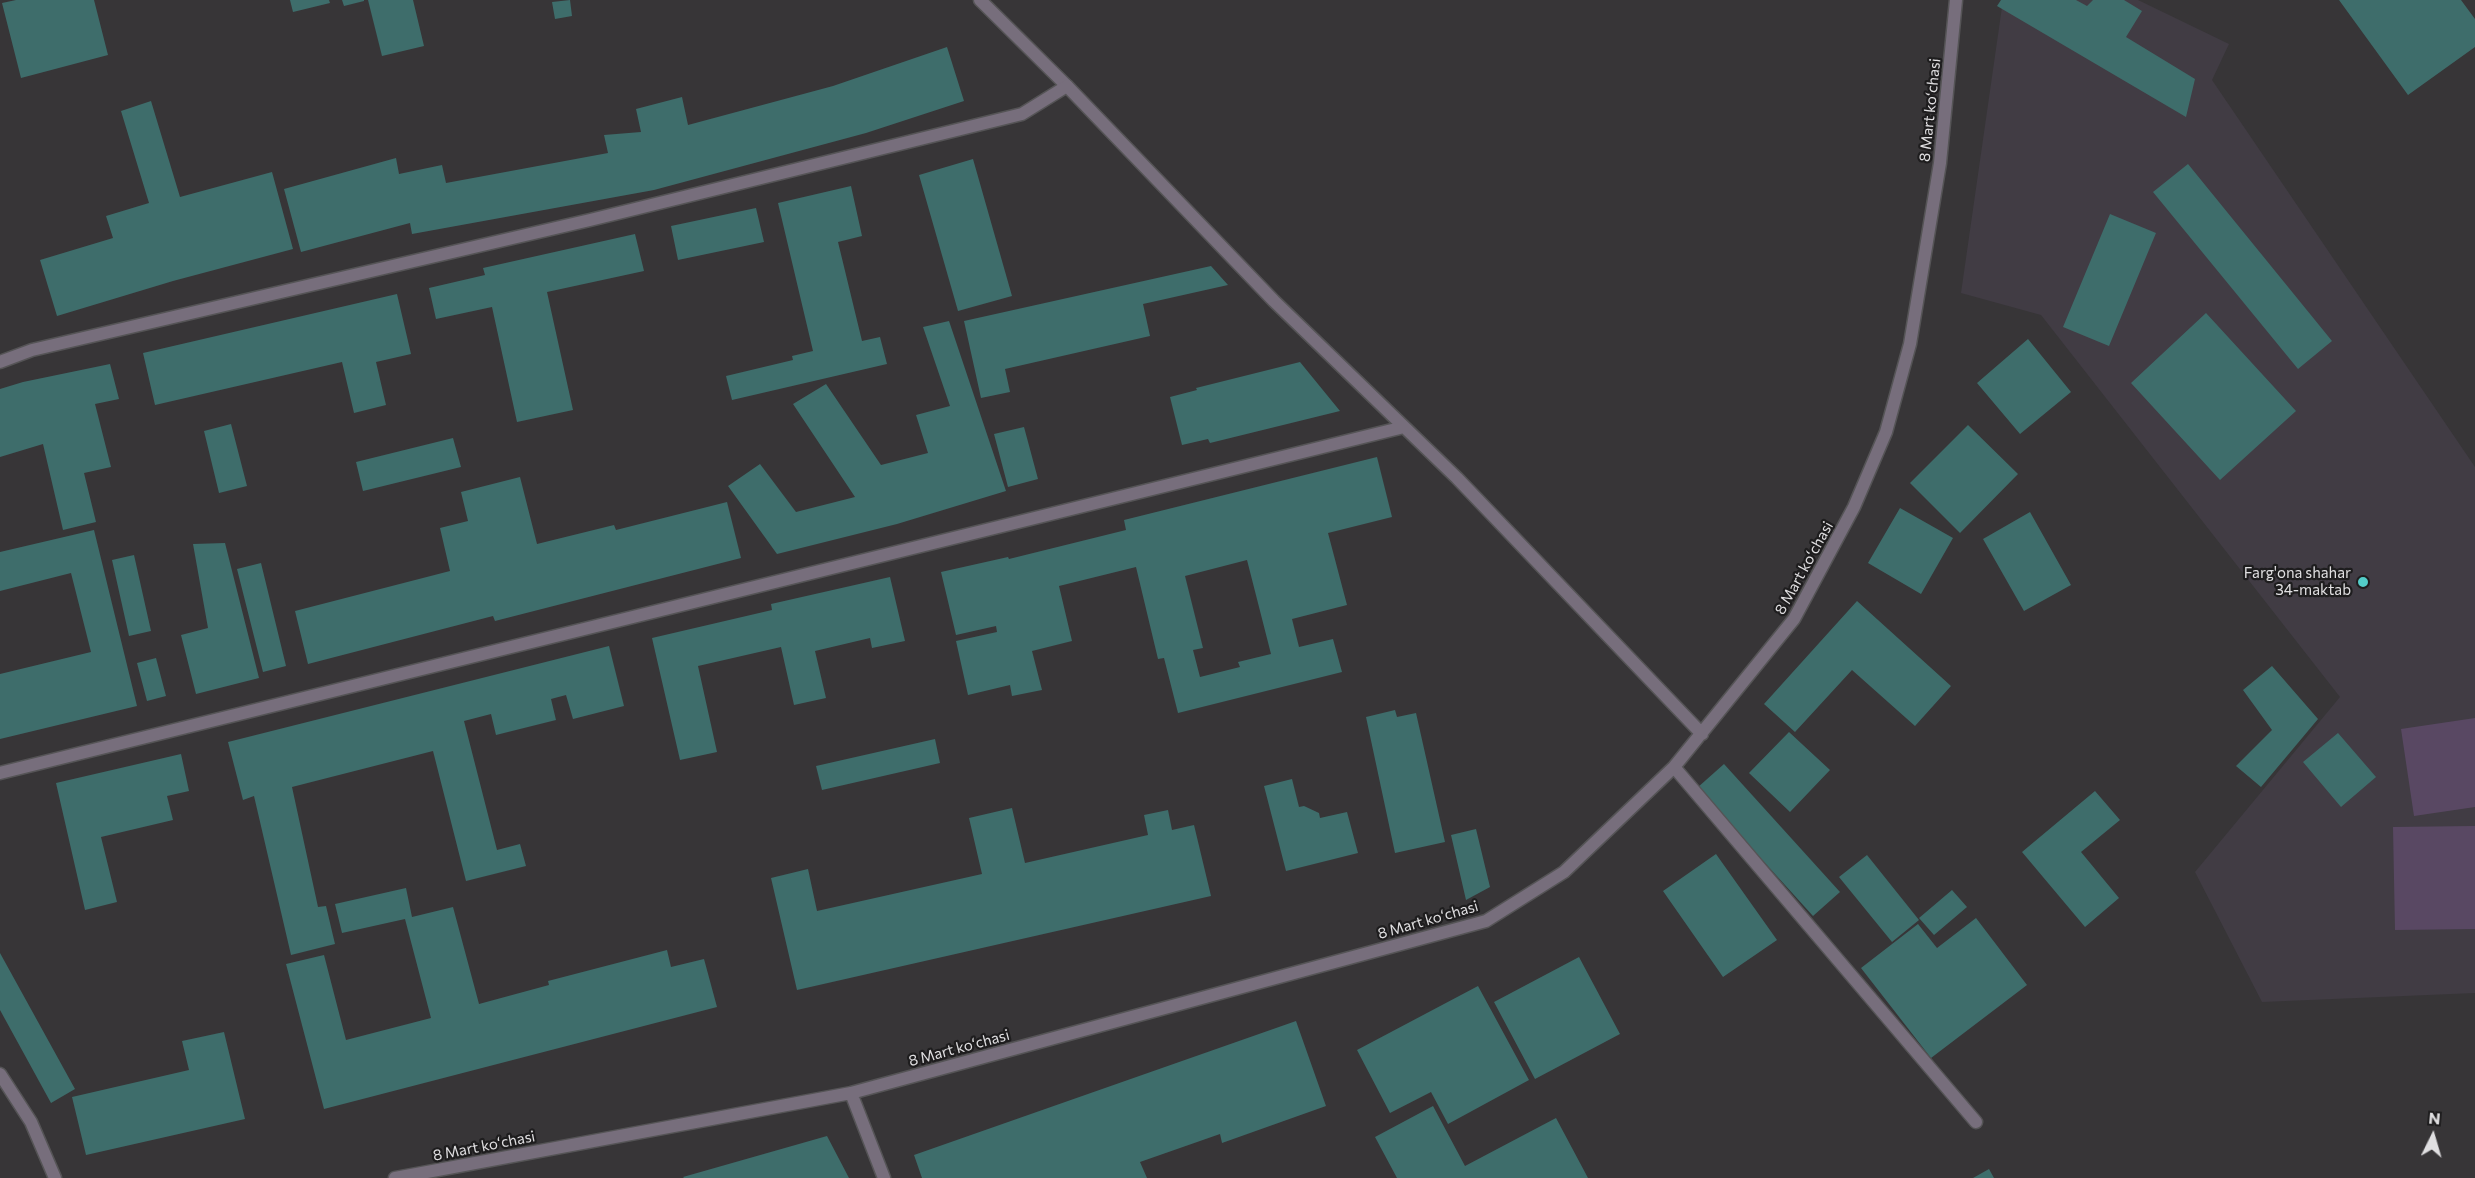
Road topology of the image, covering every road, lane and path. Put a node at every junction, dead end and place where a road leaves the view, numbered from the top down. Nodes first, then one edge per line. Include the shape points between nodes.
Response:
1 (980, 0) edge
2 (1956, 0) edge
3 (1067, 86) junction
4 (0, 362) edge
5 (1404, 427) junction
6 (1702, 734) junction
7 (1674, 767) junction
8 (0, 773) edge
9 (0, 1074) edge
10 (850, 1093) junction
11 (1976, 1122) dead end
12 (55, 1178) edge
13 (395, 1178) edge
14 (884, 1178) edge

1 - 3 street
2 - 6 street, 8 Mart koʻchasi via 1939,175 1910,344 1886,432 1854,507 1794,619
3 - 4 street via 1022,114 32,350
3 - 5 street via 1274,301
5 - 6 street
5 - 8 street
6 - 7 street, 8 Mart koʻchasi
7 - 10 street, 8 Mart koʻchasi via 1564,872 1486,921
7 - 11 street
9 - 12 street via 31,1122
10 - 13 street, 8 Mart koʻchasi
10 - 14 street

